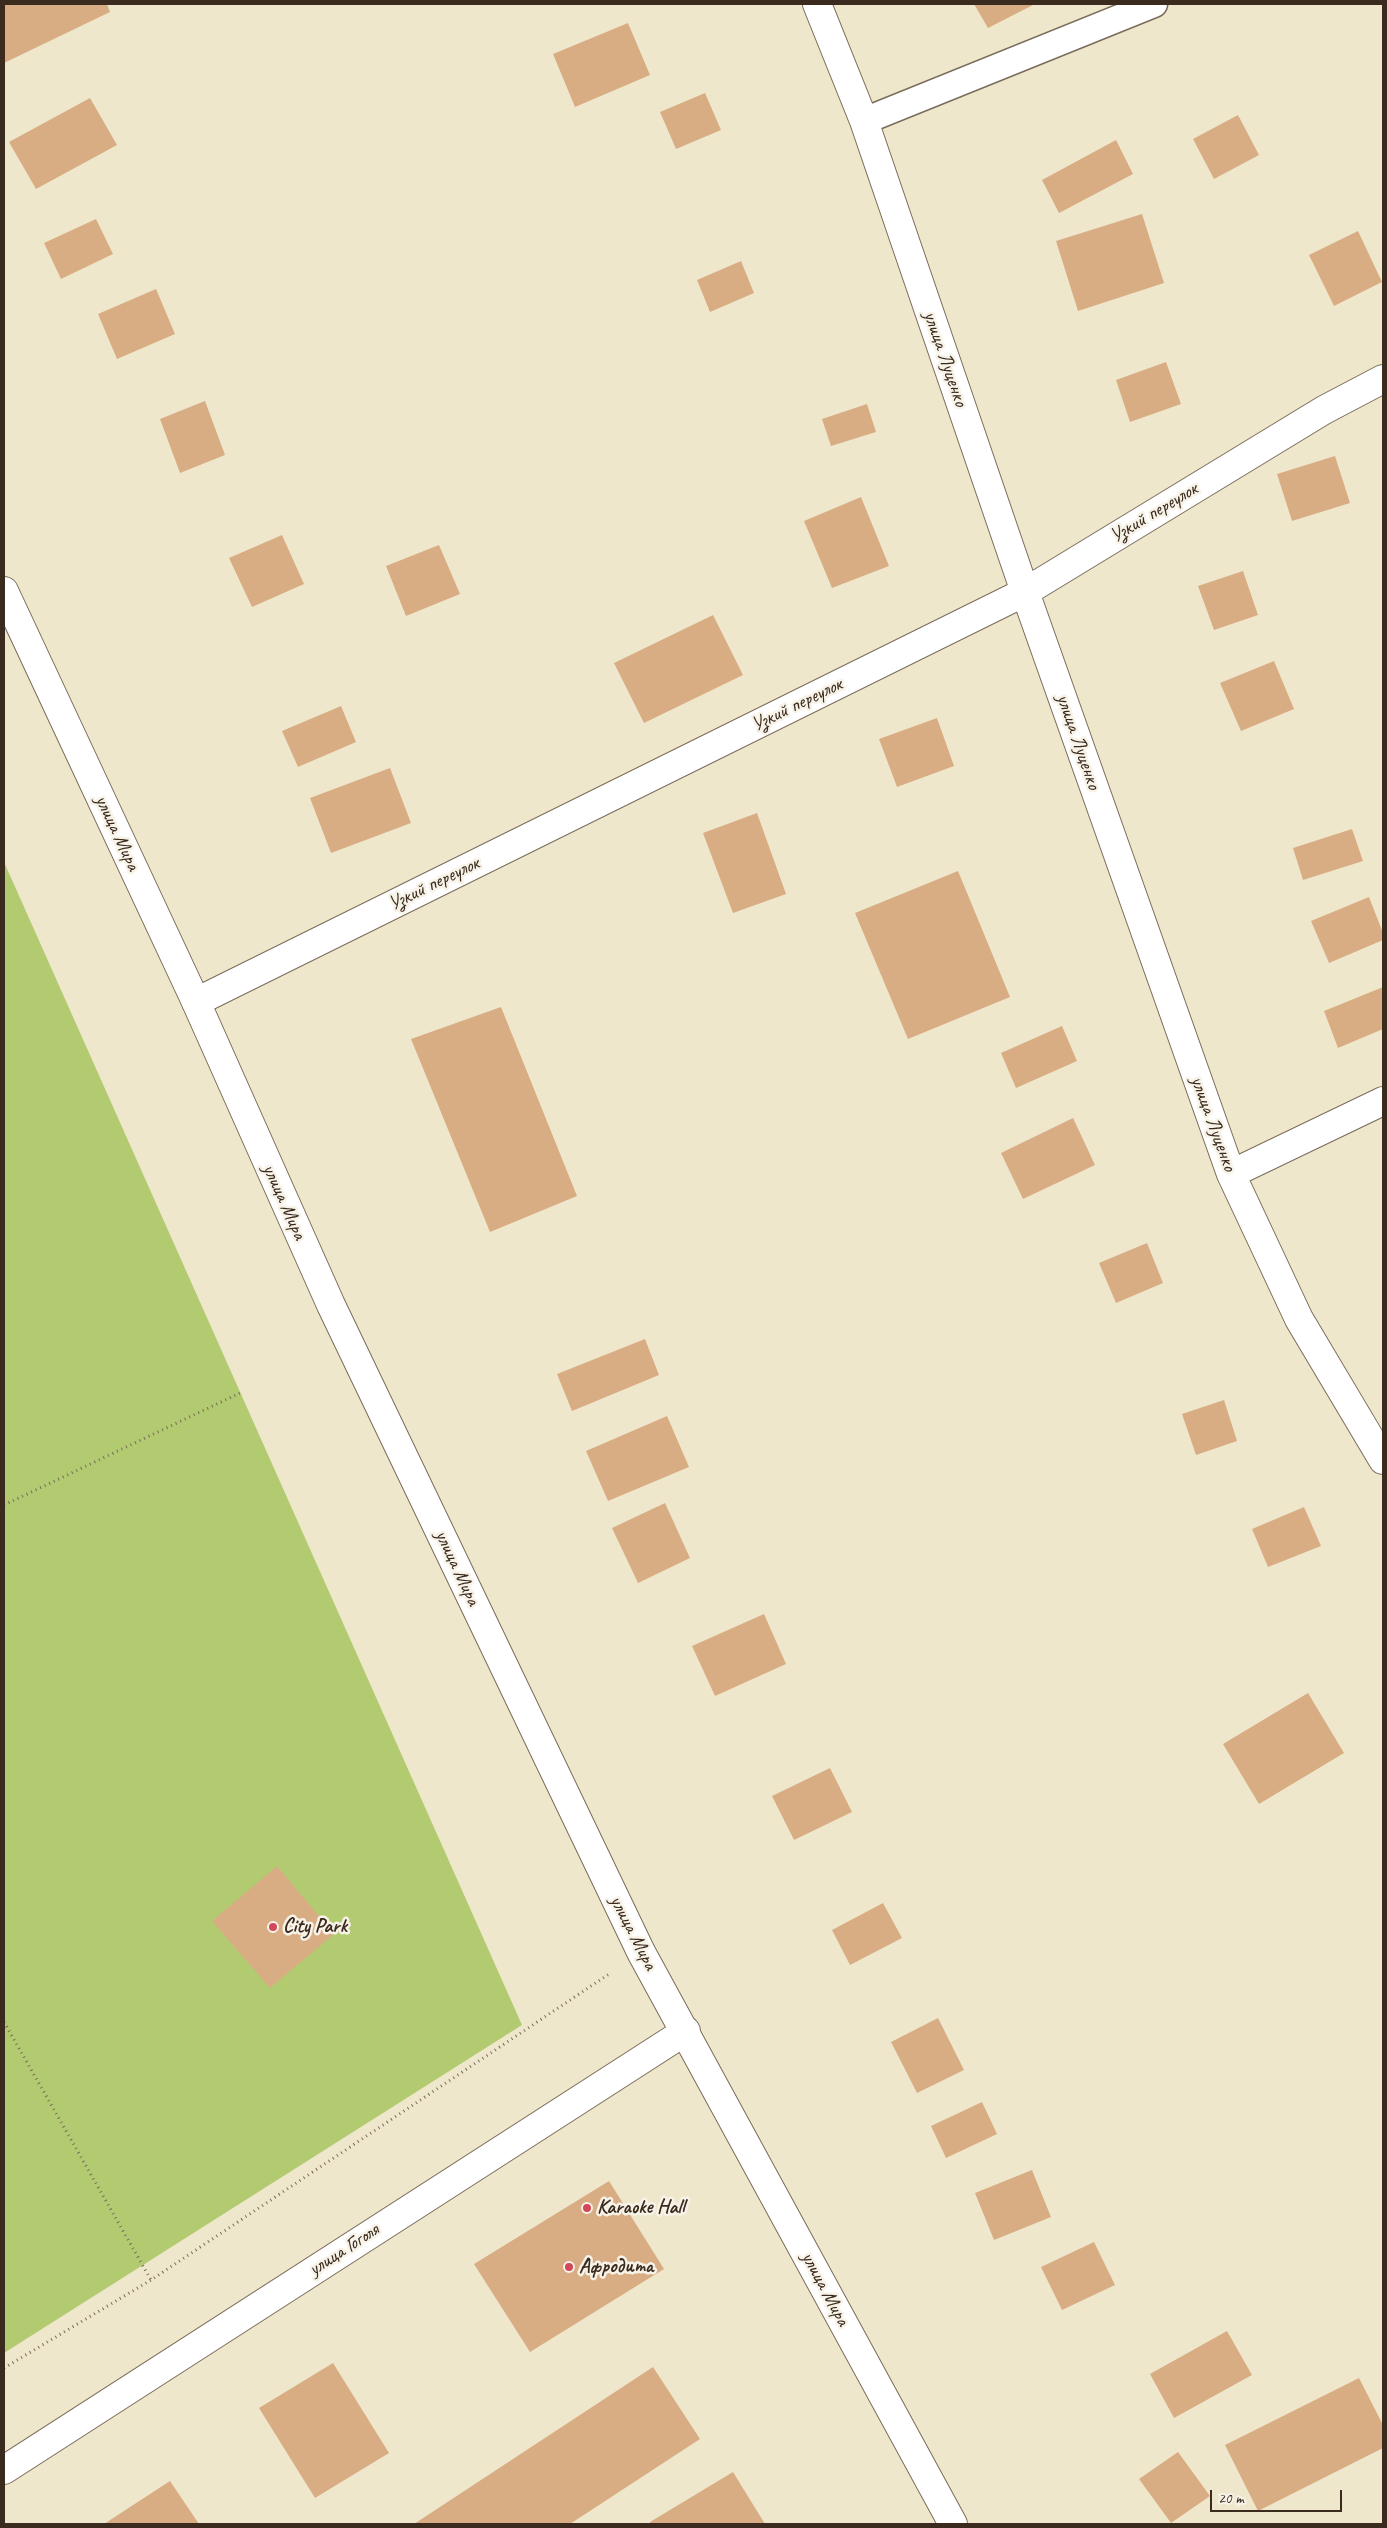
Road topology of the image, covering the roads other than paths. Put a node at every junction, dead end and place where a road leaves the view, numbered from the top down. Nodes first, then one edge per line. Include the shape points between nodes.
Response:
1 (817, 4) edge
2 (1154, 4) edge
3 (864, 121) junction
4 (1383, 379) edge
5 (4, 590) edge
6 (1025, 592) junction
7 (196, 1002) junction
8 (1383, 1101) edge
9 (1231, 1174) junction
10 (1383, 1460) edge
11 (686, 2031) junction
12 (4, 2470) edge
13 (953, 2524) edge

1 - 3 street, улица Луценко
2 - 3 lane
3 - 6 street, улица Луценко
4 - 6 street, Узкий переулок via 1324,410
5 - 7 street, улица Мира
6 - 7 street, Узкий переулок
6 - 9 street, улица Луценко
7 - 11 street, улица Мира via 331,1305 641,1952
8 - 9 street
9 - 10 street, улица Луценко via 1299,1319
11 - 12 street, улица Гоголя
11 - 13 street, улица Мира

